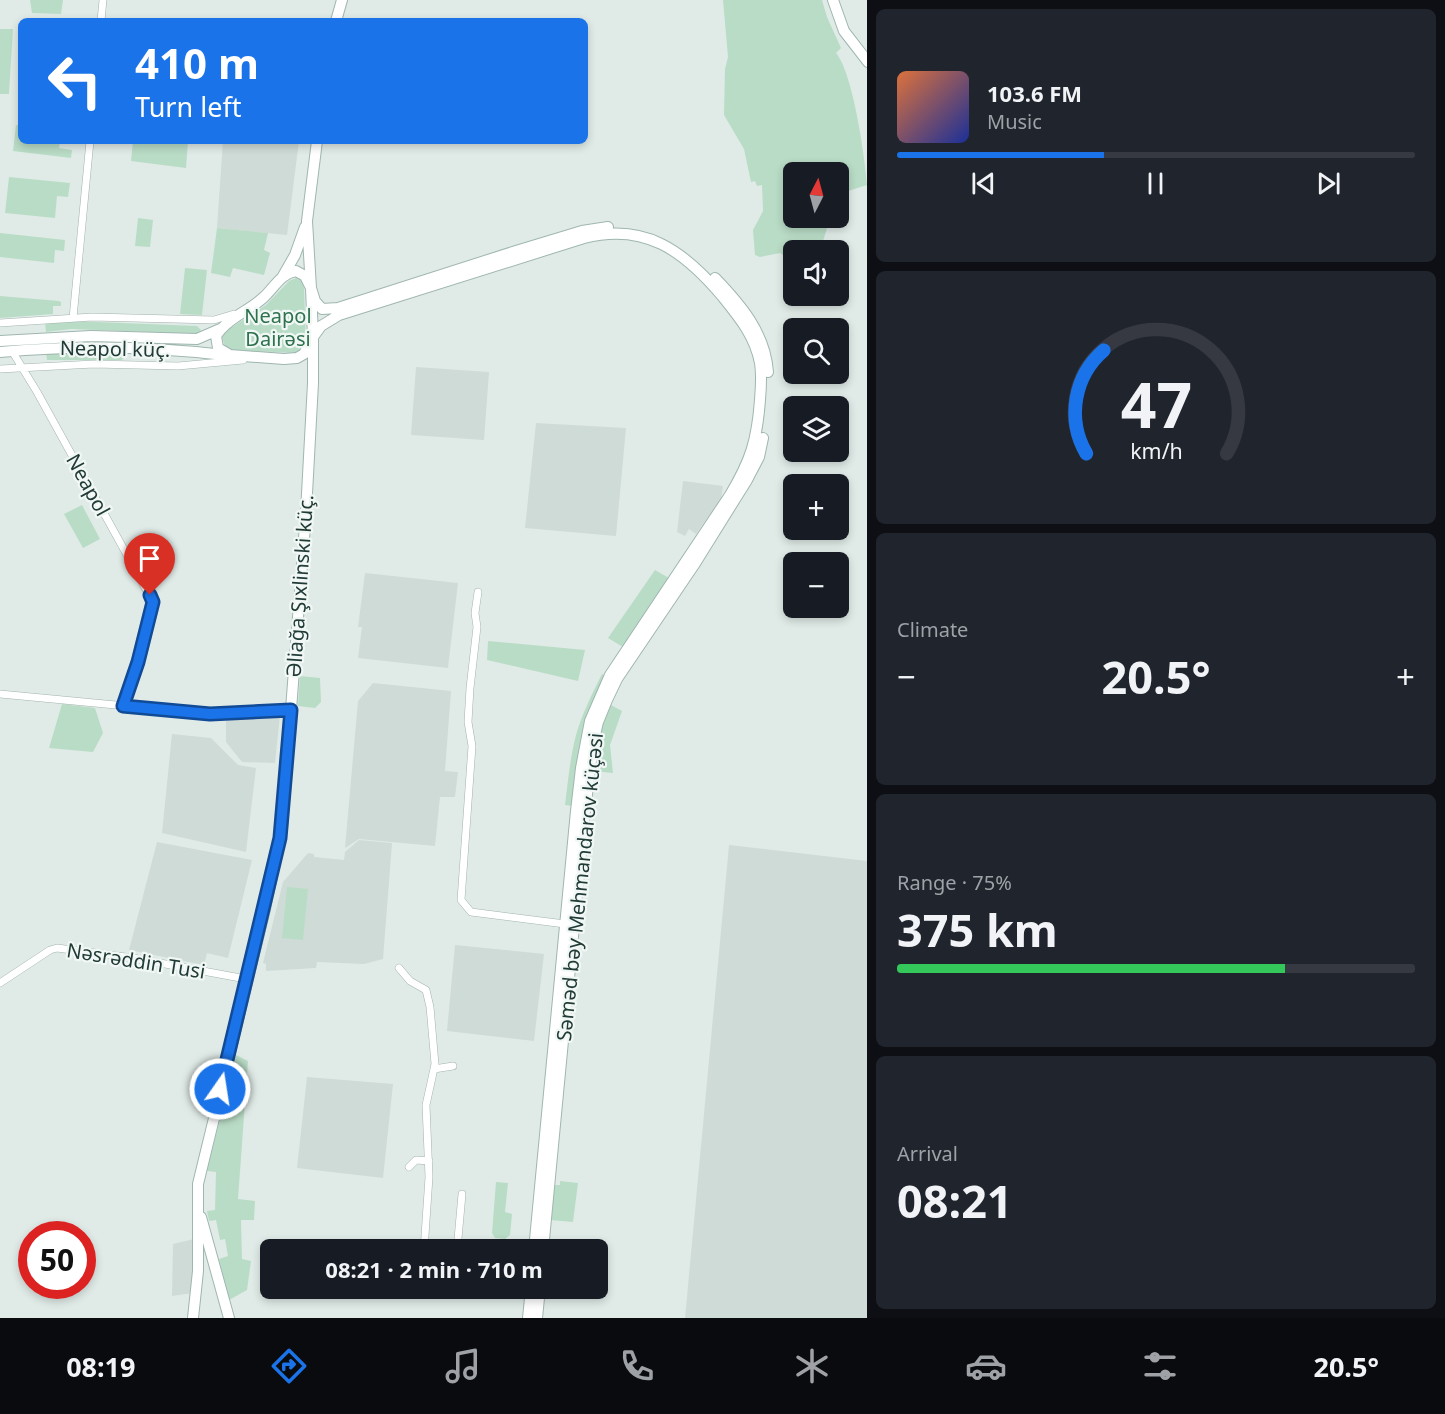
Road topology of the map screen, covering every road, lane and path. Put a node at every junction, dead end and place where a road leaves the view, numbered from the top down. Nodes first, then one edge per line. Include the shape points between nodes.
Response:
1 (103, 0) edge
2 (342, 0) edge
3 (833, 0) edge
4 (101, 18) edge
5 (337, 18) edge
6 (867, 62) edge
7 (90, 144) edge
8 (317, 144) edge
9 (307, 221) junction
10 (282, 277) junction
11 (311, 288) junction
12 (727, 296) junction
13 (253, 306) junction
14 (73, 318) junction
15 (0, 323) edge
16 (222, 327) junction
17 (313, 337) junction
18 (0, 341) edge
19 (12, 351) junction
20 (0, 352) edge
21 (230, 355) junction
22 (260, 357) junction
23 (284, 359) junction
24 (22, 368) junction
25 (0, 369) edge
26 (314, 383) junction
27 (478, 592) dead end
28 (0, 694) edge
29 (123, 706) junction
30 (291, 710) junction
31 (565, 924) junction
32 (399, 968) dead end
33 (246, 979) junction
34 (0, 983) edge
35 (453, 1066) dead end
36 (434, 1069) junction
37 (429, 1161) junction
38 (410, 1167) dead end
39 (462, 1194) dead end
40 (198, 1207) junction
41 (425, 1239) edge
42 (458, 1239) edge
43 (535, 1239) edge
44 (544, 1239) edge
45 (198, 1271) junction
46 (220, 1281) junction
47 (530, 1299) edge
48 (539, 1299) edge
49 (194, 1318) edge
50 (229, 1318) edge
51 (528, 1318) edge
52 (537, 1318) edge

1 - 4 street
2 - 5 main road
3 - 6 main road via 844,31
7 - 14 street
8 - 9 main road
9 - 10 main road, Neapol küç.
9 - 11 main road, Əliağa Şıxlinski küç.
10 - 11 main road via 291,272 302,273
10 - 13 main road, Neapol küç.
11 - 12 main road, Səməd bəy Mehmandarov küçəsi via 317,306 338,308 582,231 613,227 642,230 675,243 698,260
11 - 17 main road, Əliağa Şıxlinski küç.
12 - 17 main road, Səməd bəy Mehmandarov küçəsi via 667,246 633,235 602,234 339,315 321,326
12 - 31 main road, Səməd bəy Mehmandarov küçəsi via 747,327 760,362 755,443 735,486 610,675 590,721 581,768
12 - 44 main road, Səməd bəy Mehmandarov küçəsi via 753,323 766,354 769,380 762,445 735,501 617,679 598,722 585,811
13 - 14 street via 214,320
13 - 16 main road, Neapol küç.
14 - 15 street
16 - 18 main road, Neapol küç. via 197,339 91,336
16 - 21 main road via 216,345
17 - 23 main road, Səməd bəy Mehmandarov küçəsi via 301,356
17 - 26 main road, Əliağa Şıxlinski küç.
19 - 20 main road, Neapol küç.
19 - 21 main road, Neapol küç. via 131,347
19 - 24 street, Neapol
21 - 22 main road, Neapol küç.
22 - 23 main road, Neapol küç.
22 - 24 street via 178,366 94,364
23 - 26 main road, Neapol küç. via 308,366
24 - 25 street
24 - 29 street, Neapol via 153,602
26 - 30 main road, Əliağa Şıxlinski küç.
27 - 31 street via 461,900 471,912
28 - 29 street
29 - 30 street via 210,714
30 - 33 main road, Əliağa Şıxlinski küç. via 282,828
31 - 43 main road, Səməd bəy Mehmandarov küçəsi
32 - 36 street via 429,995
33 - 34 street, Nəsrəddin Tusi via 57,948
33 - 40 main road, Əliağa Şıxlinski küç. via 198,1185
35 - 36 street
36 - 37 street via 426,1105
37 - 38 street via 413,1161
37 - 41 street
39 - 42 street
40 - 45 main road, Əliağa Şıxlinski küç.
40 - 46 main road
45 - 46 main road via 212,1272
45 - 49 main road, Əliağa Şıxlinski küç.
46 - 50 main road
47 - 51 main road
48 - 52 main road

